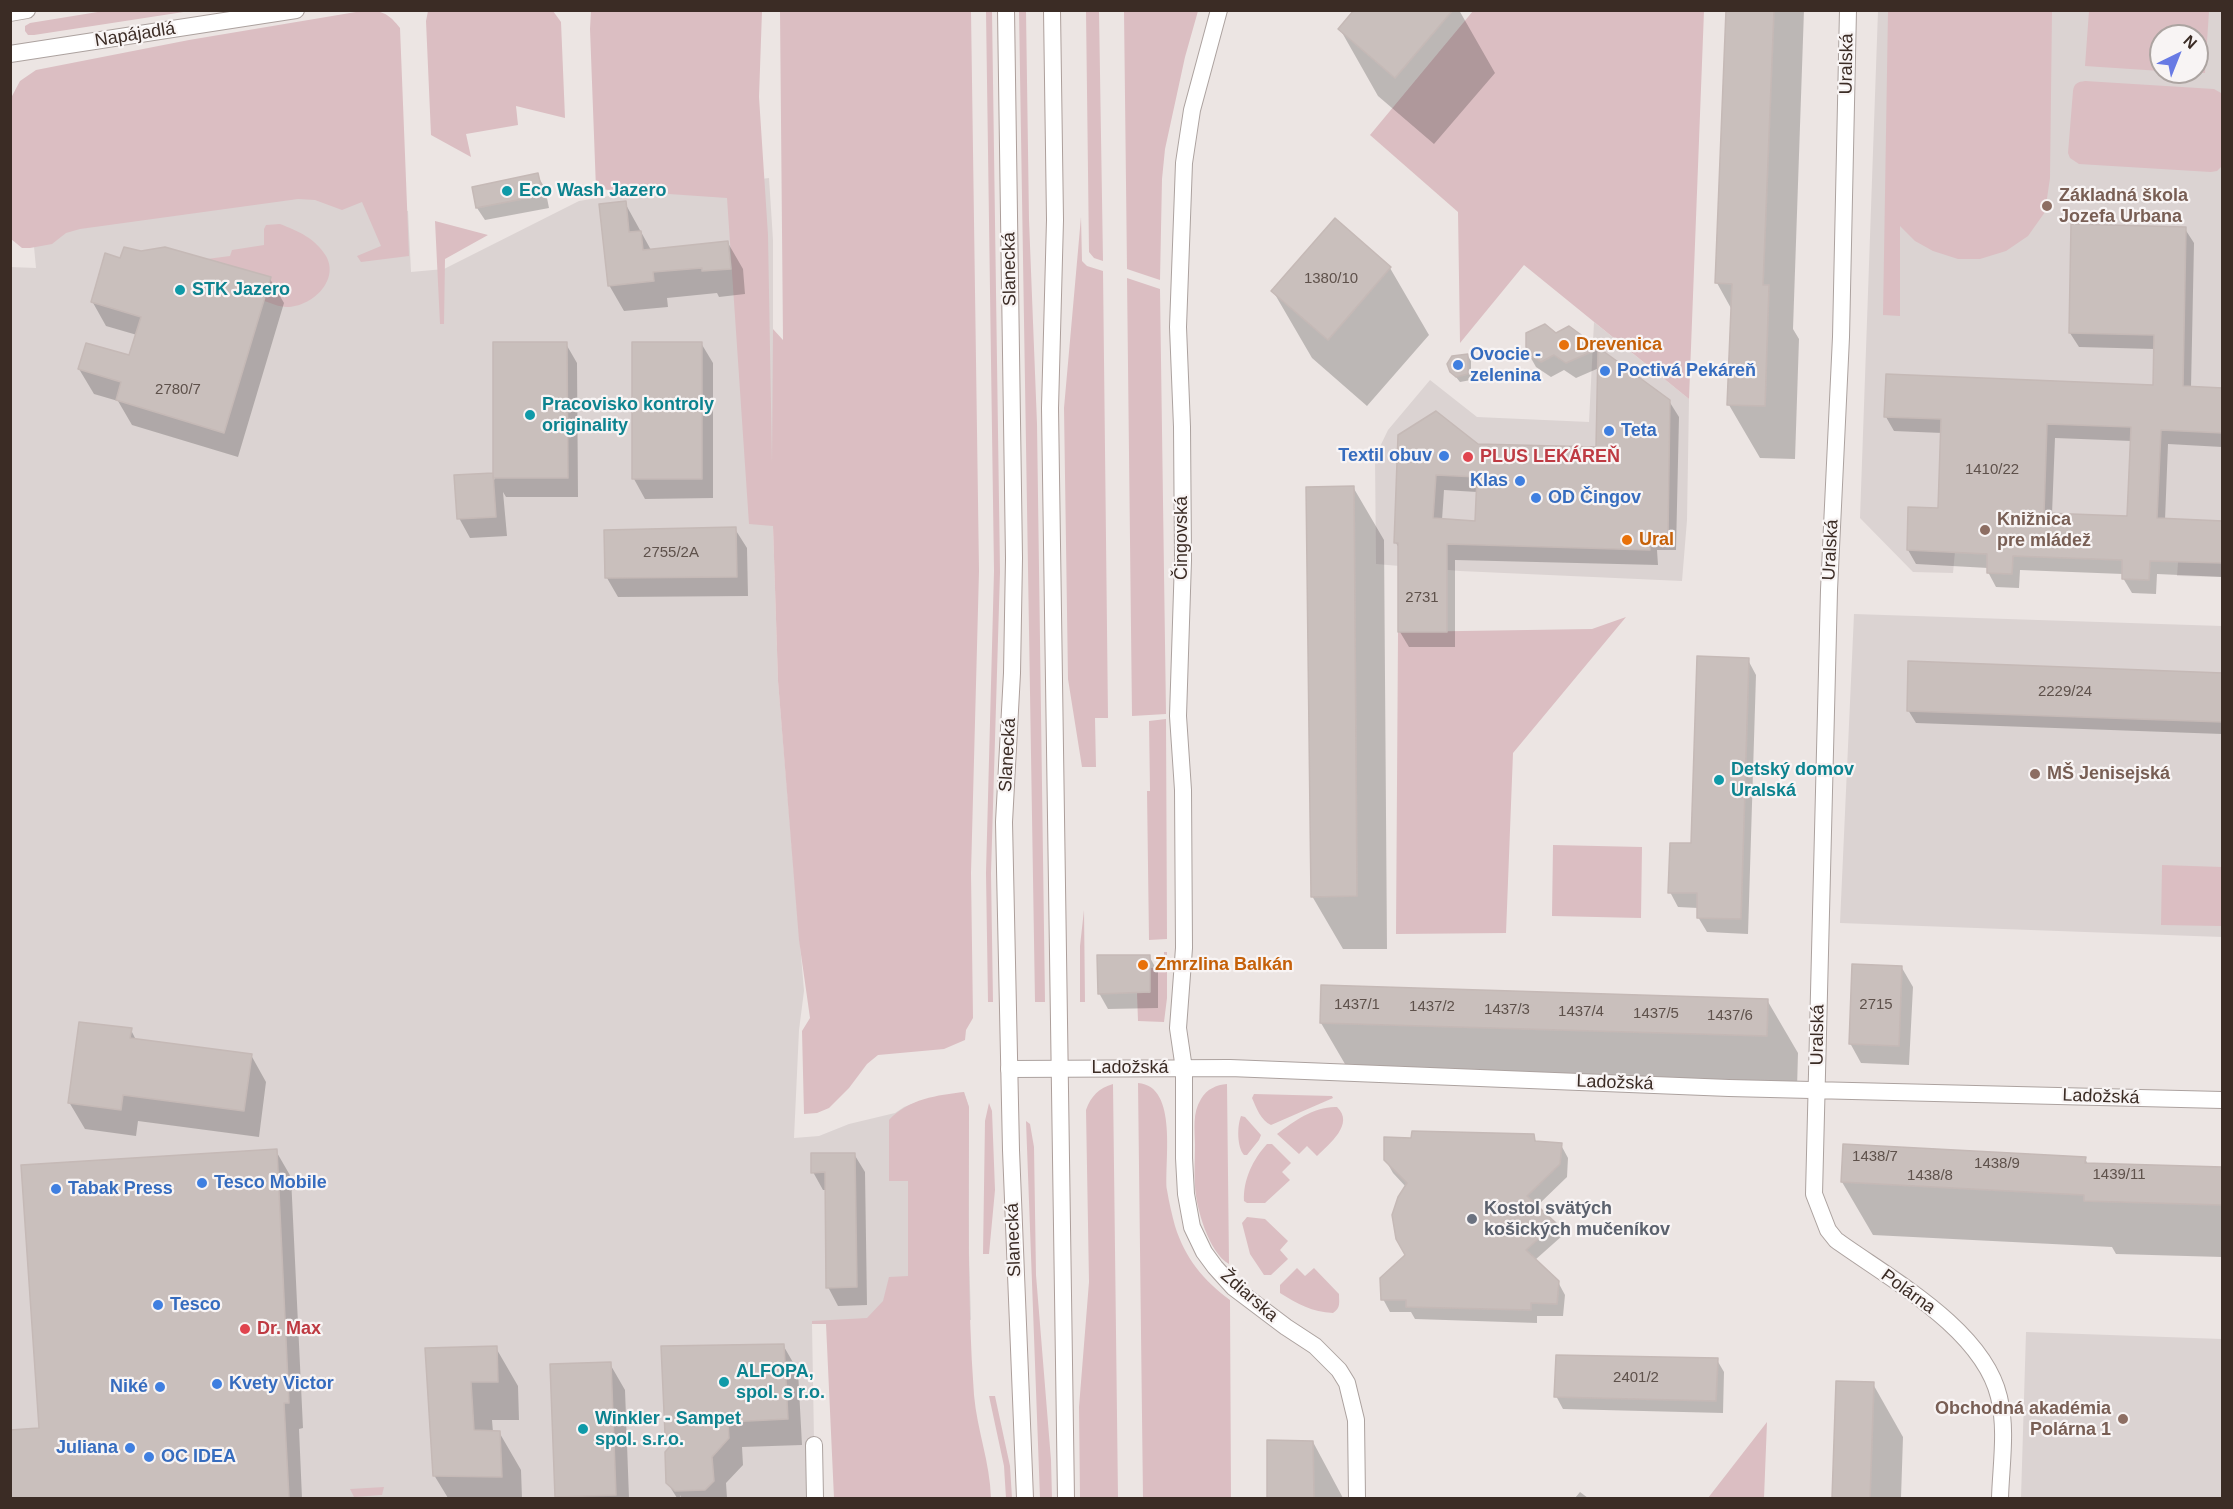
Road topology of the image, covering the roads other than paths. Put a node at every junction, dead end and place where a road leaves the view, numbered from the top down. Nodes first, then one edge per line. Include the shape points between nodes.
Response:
1 (27, 10) edge
2 (296, 10) edge
3 (1006, 10) edge
4 (1052, 10) edge
5 (1219, 10) edge
6 (1848, 10) edge
7 (10, 13) edge
8 (10, 54) edge
9 (1060, 1067) junction
10 (1009, 1069) junction
11 (1184, 1069) junction
12 (1817, 1089) junction
13 (2223, 1100) edge
14 (814, 1445) dead end
15 (815, 1498) edge
16 (1025, 1498) edge
17 (1066, 1498) edge
18 (1357, 1498) edge
19 (2000, 1498) edge

1 - 7 street
2 - 8 street, Napájadlá
3 - 10 street, Slanecká via 1014,558 1004,822
4 - 9 street via 1055,220 1050,408
5 - 11 street, Čingovská via 1192,110 1184,163 1180,242 1183,560 1178,716 1183,790 1184,948 1178,1028
6 - 12 street, Uralská via 1841,337 1828,590
9 - 10 street, Ladožská
9 - 11 street, Ladožská
9 - 17 street
10 - 16 street, Slanecká
11 - 12 street, Ladožská
11 - 18 street, Ždiarska via 1184,1167 1192,1227 1204,1252 1233,1287 1315,1346 1347,1383 1356,1420
12 - 13 street, Ladožská
12 - 19 street, Polárna via 1814,1194 1828,1230 1836,1240 1935,1310 1965,1337 1986,1364 1999,1395 2003,1421
14 - 15 street

